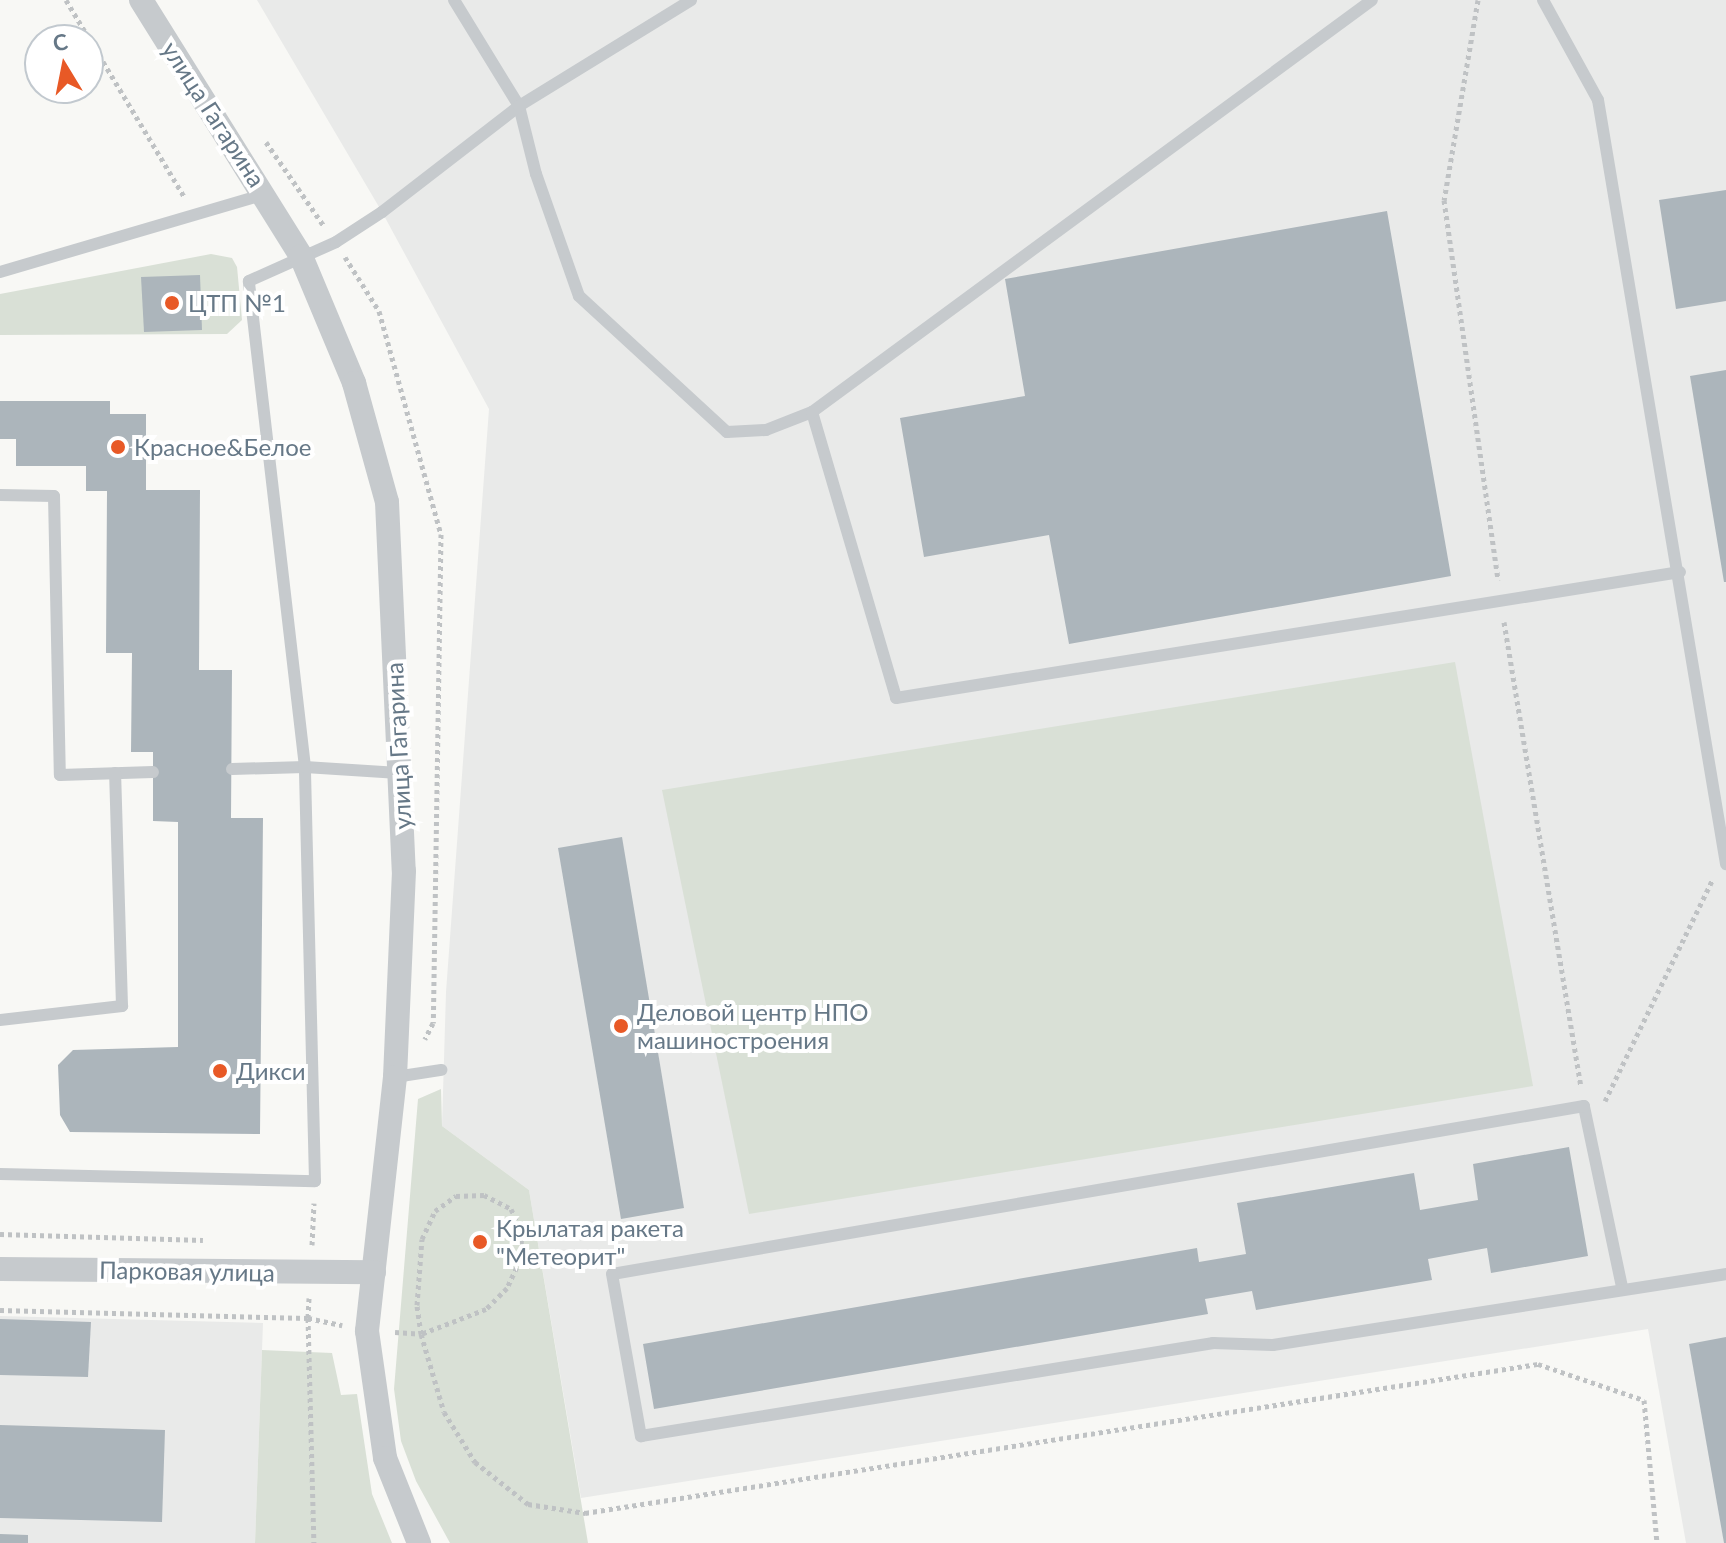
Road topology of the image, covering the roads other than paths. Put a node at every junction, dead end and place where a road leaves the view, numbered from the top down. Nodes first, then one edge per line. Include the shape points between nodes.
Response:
1 (141, 0) edge
2 (454, 0) edge
3 (691, 0) edge
4 (1372, 0) edge
5 (1543, 0) edge
6 (519, 106) junction
7 (265, 194) junction
8 (301, 256) junction
9 (0, 272) edge
10 (812, 412) junction
11 (0, 495) edge
12 (1680, 572) junction
13 (305, 767) junction
14 (232, 769) dead end
15 (153, 772) dead end
16 (115, 773) junction
17 (399, 773) junction
18 (1725, 859) edge
19 (0, 1020) edge
20 (441, 1070) dead end
21 (395, 1077) junction
22 (0, 1174) edge
23 (0, 1269) edge
24 (374, 1272) junction
25 (1726, 1274) edge
26 (1622, 1287) junction
27 (419, 1543) edge

1 - 7 street, улица Гагарина
2 - 6 lane
3 - 6 lane
4 - 10 lane
5 - 12 lane via 1598,100
6 - 8 lane via 382,212 336,242
6 - 10 lane via 536,174 579,296 727,432 766,430
7 - 8 street, улица Гагарина
7 - 9 lane
8 - 13 lane via 249,281
8 - 17 street, улица Гагарина via 354,383 387,502
10 - 12 lane via 896,698
11 - 16 lane via 54,496 60,775
12 - 18 lane
13 - 14 lane
13 - 17 lane
13 - 22 lane via 315,1181
15 - 16 lane
16 - 19 lane via 122,1006
17 - 21 street, улица Гагарина via 404,871
20 - 21 lane
21 - 24 street, улица Гагарина
23 - 24 street, Парковая улица
24 - 27 street, улица Гагарина via 367,1331 385,1458
25 - 26 lane
26 - 26 lane via 1273,1345 1213,1343 641,1436 612,1274 1584,1106

